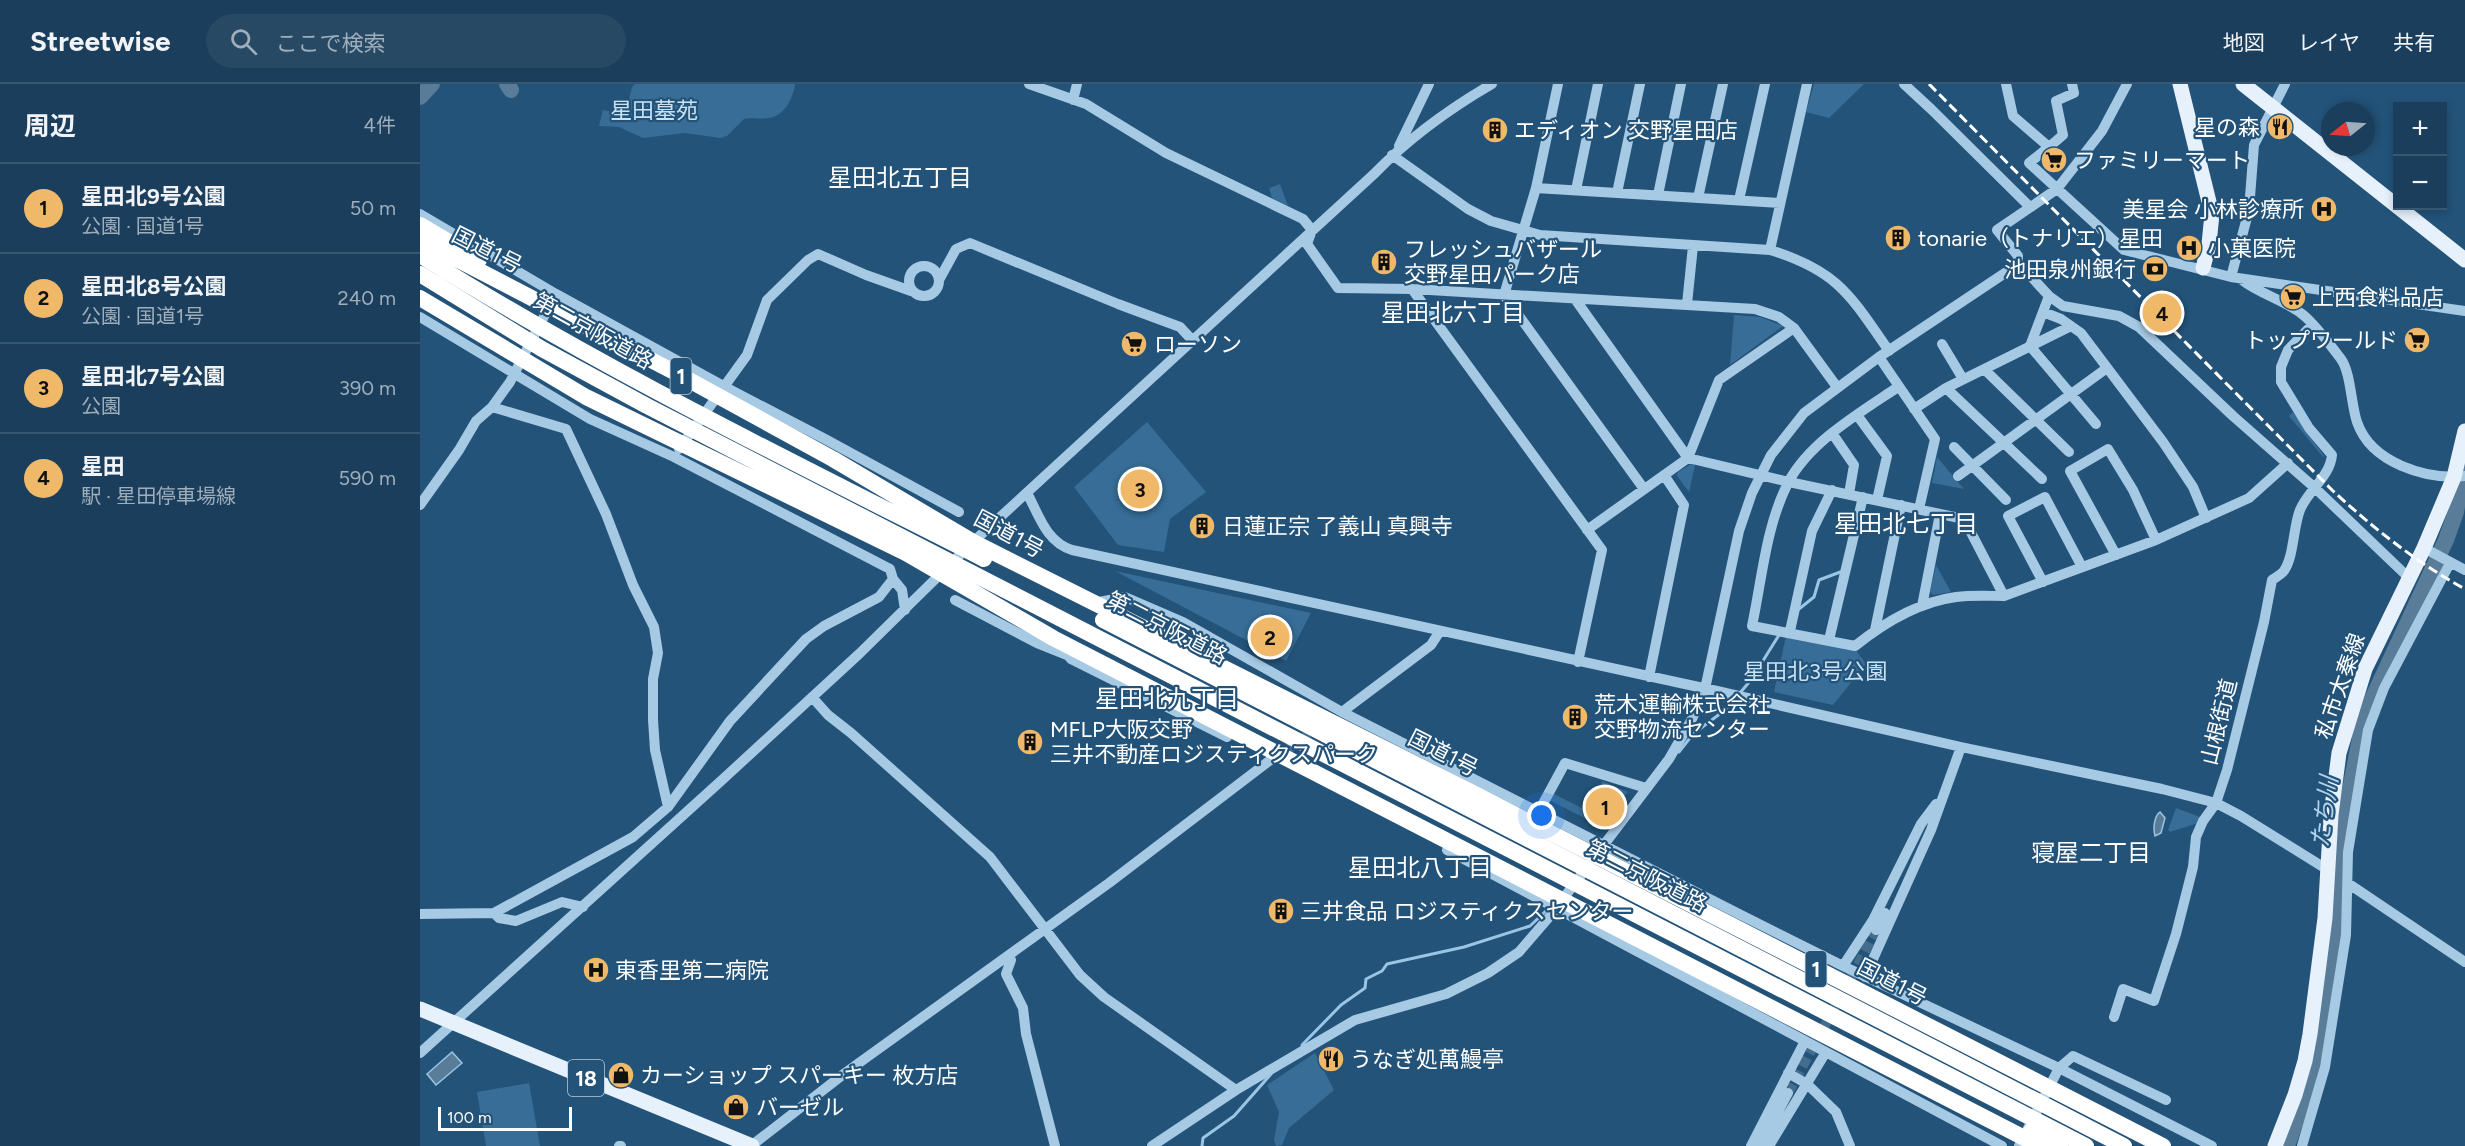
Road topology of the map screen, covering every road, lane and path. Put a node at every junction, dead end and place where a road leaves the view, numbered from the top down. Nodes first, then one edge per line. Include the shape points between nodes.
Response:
1 (1029, 84) edge
2 (1077, 84) edge
3 (1429, 84) edge
4 (1492, 84) edge
5 (1558, 84) edge
6 (1598, 84) edge
7 (1640, 84) edge
8 (1681, 84) edge
9 (1723, 84) edge
10 (1765, 84) edge
11 (1807, 84) edge
12 (1904, 84) edge
13 (2006, 84) edge
14 (2072, 84) edge
15 (2127, 84) edge
16 (2180, 84) edge
17 (2243, 84) edge
18 (2285, 84) edge
19 (1073, 100) junction
20 (2274, 107) junction
21 (2049, 147) junction
22 (1395, 152) junction
23 (1536, 188) junction
24 (2057, 189) junction
25 (1576, 190) junction
26 (1617, 193) junction
27 (1658, 195) junction
28 (1698, 198) junction
29 (1739, 200) junction
30 (1780, 203) junction
31 (2030, 207) junction
32 (420, 214) edge
33 (420, 225) edge
34 (1312, 230) junction
35 (1524, 231) junction
36 (420, 240) edge
37 (1693, 246) junction
38 (1770, 250) junction
39 (420, 255) edge
40 (2465, 260) edge
41 (2017, 268) junction
42 (2203, 268) junction
43 (420, 274) edge
44 (2235, 278) junction
45 (939, 280) junction
46 (1412, 289) junction
47 (911, 291) junction
48 (556, 294) junction
49 (1504, 295) junction
50 (2049, 296) junction
51 (420, 298) edge
52 (1575, 298) junction
53 (1687, 304) junction
54 (420, 306) edge
55 (2465, 311) edge
56 (2043, 312) junction
57 (420, 317) edge
58 (2312, 325) junction
59 (2071, 326) junction
60 (1794, 328) junction
61 (1193, 341) junction
62 (1942, 344) dead end
63 (2030, 346) junction
64 (1889, 351) junction
65 (1879, 357) junction
66 (2107, 368) junction
67 (1984, 369) junction
68 (513, 374) junction
69 (1963, 379) junction
70 (724, 387) junction
71 (1837, 387) junction
72 (1898, 387) junction
73 (1946, 387) junction
74 (2072, 393) junction
75 (492, 407) junction
76 (1914, 409) junction
77 (1857, 415) junction
78 (2036, 420) junction
79 (2096, 424) dead end
80 (2465, 431) edge
81 (1832, 433) junction
82 (825, 439) junction
83 (2004, 443) junction
84 (1954, 447) dead end
85 (2069, 452) dead end
86 (674, 457) junction
87 (1688, 458) junction
88 (833, 459) junction
89 (2288, 463) junction
90 (1972, 466) junction
91 (1664, 475) junction
92 (1761, 475) junction
93 (1958, 476) dead end
94 (2459, 476) edge
95 (2042, 479) dead end
96 (1789, 482) junction
97 (2315, 488) junction
98 (1644, 489) junction
99 (1832, 490) junction
100 (1027, 493) junction
101 (1848, 494) junction
102 (1863, 497) junction
103 (1878, 500) junction
104 (2006, 500) dead end
105 (420, 505) edge
106 (1901, 506) junction
107 (1920, 509) junction
108 (959, 512) dead end
109 (1940, 514) junction
110 (2206, 518) junction
111 (1587, 530) junction
112 (2156, 540) junction
113 (974, 542) junction
114 (2427, 549) junction
115 (2116, 555) junction
116 (2447, 561) junction
117 (2082, 567) junction
118 (2465, 570) edge
119 (941, 572) junction
120 (2408, 577) junction
121 (893, 579) junction
122 (2043, 582) junction
123 (2004, 596) junction
124 (955, 600) dead end
125 (1922, 606) junction
126 (1091, 608) junction
127 (905, 610) junction
128 (1081, 629) junction
129 (1875, 630) junction
130 (1440, 631) junction
131 (1790, 631) junction
132 (1053, 638) junction
133 (1829, 640) junction
134 (1067, 655) junction
135 (1578, 662) junction
136 (1649, 677) junction
137 (1705, 689) junction
138 (812, 697) junction
139 (1342, 712) junction
140 (1961, 747) junction
141 (1273, 758) junction
142 (1646, 788) junction
143 (1941, 796) junction
144 (1521, 802) junction
145 (2216, 803) junction
146 (668, 807) junction
147 (1532, 816) junction
148 (1604, 844) junction
149 (2328, 870) junction
150 (2349, 884) junction
151 (1668, 893) junction
152 (583, 907) junction
153 (1556, 908) junction
154 (494, 913) junction
155 (420, 914) edge
156 (1739, 914) junction
157 (1045, 929) junction
158 (1876, 930) tunnel mouth
159 (1008, 956) junction
160 (2465, 962) edge
161 (1842, 966) junction
162 (1865, 977) junction
163 (1819, 989) junction
164 (1813, 1006) junction
165 (420, 1009) edge
166 (2114, 1017) dead end
167 (452, 1023) junction
168 (1805, 1041) junction
169 (1826, 1052) junction
170 (420, 1053) edge
171 (2059, 1068) junction
172 (1788, 1073) junction
173 (1807, 1084) junction
174 (1236, 1090) junction
175 (1788, 1093) tunnel mouth
176 (2166, 1100) dead end
177 (752, 1146) edge
178 (1055, 1146) edge
179 (1152, 1146) edge
180 (1751, 1146) edge
181 (1760, 1146) edge
182 (1769, 1146) edge
183 (1850, 1146) edge
184 (2002, 1146) edge
185 (2019, 1146) edge
186 (2040, 1146) edge
187 (2060, 1146) edge
188 (2086, 1146) edge
189 (2124, 1146) edge
190 (2144, 1146) edge
191 (2163, 1146) edge
192 (2212, 1146) edge
193 (2276, 1146) edge
194 (2302, 1146) edge

1 - 19 street
2 - 19 street
3 - 22 street
4 - 22 street
5 - 23 street
6 - 25 street
7 - 26 street
8 - 27 street
9 - 28 street
10 - 29 street
11 - 30 street
12 - 31 street
13 - 21 street via 2013,116
14 - 21 street via 2074,93 2056,101 2063,135
15 - 24 street via 2102,131
16 - 42 main road via 2212,214
17 - 20 main road
18 - 20 street
19 - 34 street via 1095,109 1166,153 1303,219
20 - 40 main road
20 - 44 street via 2253,145 2249,210
21 - 24 street via 2029,163
22 - 34 street
22 - 35 street via 1468,209
23 - 25 street
23 - 35 street
24 - 31 street
24 - 42 street via 2124,250
25 - 26 street
26 - 27 street
27 - 28 street
28 - 29 street
29 - 30 street
30 - 38 street
31 - 41 street via 1997,230 2018,256
32 - 48 street
33 - 126 highway via 489,266 593,342 994,548
34 - 46 street via 1307,244 1338,288
34 - 61 street
35 - 37 street via 1570,239
35 - 49 street
36 - 88 highway, 国道1号 / 1
37 - 38 street
37 - 53 street
38 - 64 street via 1817,268 1842,287
39 - 126 highway, 第二京阪道路 via 551,335 655,391
41 - 50 street
41 - 64 street
42 - 44 street
43 - 128 highway, 第二京阪道路 via 542,349
44 - 55 street
44 - 58 street via 2303,314
45 - 47 street via 937,289 929,296
45 - 47 street via 931,267 916,268 909,276
45 - 61 street via 956,249 970,243 1180,327
46 - 49 street
46 - 111 street
47 - 70 street via 818,254 767,300 747,355
48 - 68 street
48 - 70 street
49 - 52 street
49 - 98 street
50 - 56 street
50 - 89 street via 2063,306 2119,316 2139,327
51 - 119 highway via 586,397
52 - 53 street
52 - 87 street
53 - 60 street via 1755,309 1779,317
54 - 128 highway via 475,344 605,417 802,514 950,580
56 - 59 street
56 - 63 street
57 - 68 street
58 - 94 street via 2343,362 2357,423 2367,441 2392,461 2421,472
58 - 97 street, 山根街道 via 2288,350 2281,367 2281,382 2309,428 2332,455 2331,465
59 - 63 street
59 - 66 street via 2081,333
60 - 71 street
60 - 87 street via 1719,380
61 - 100 street
62 - 69 street
63 - 67 street
63 - 74 street
64 - 65 street
65 - 71 street
65 - 72 street
66 - 74 street
66 - 110 street via 2193,487
67 - 69 street
67 - 78 street
68 - 75 street
68 - 86 street via 590,419
69 - 73 street
70 - 82 street
70 - 86 street
71 - 92 street via 1804,413 1771,455
72 - 76 street
72 - 77 street
73 - 76 street
73 - 83 street
74 - 78 street
74 - 79 street
75 - 105 street via 476,421
75 - 146 street via 566,429 606,514 654,627 658,653 652,720
76 - 107 street via 1935,439
77 - 81 street
77 - 103 street via 1887,456
78 - 83 street
78 - 85 street
80 - 94 main road, 私市太秦線
81 - 96 street
81 - 101 street via 1854,465
82 - 88 street
82 - 108 street
83 - 90 street
83 - 95 street
84 - 90 street
86 - 121 street via 890,569
87 - 91 street
87 - 92 street
88 - 113 highway, 国道1号 / 1
89 - 97 street
89 - 110 street via 2248,498
90 - 93 street
90 - 104 street
91 - 98 street
91 - 136 street via 1684,505
92 - 96 street
92 - 137 street via 1739,531
94 - 114 main road, 私市太秦線
96 - 99 street
96 - 131 street via 1772,526 1752,626
97 - 120 street
97 - 145 street, 山根街道 via 2295,521 2284,571 2272,580
98 - 111 street
99 - 101 street
99 - 131 street via 1812,531
100 - 113 street
100 - 130 street via 1052,540 1060,547
101 - 102 street
102 - 103 street
102 - 133 street
103 - 106 street
106 - 107 street
106 - 129 street
107 - 109 street
109 - 123 street via 1964,519
109 - 125 street
110 - 112 street
111 - 135 street via 1602,550
112 - 115 street
112 - 115 street via 2108,449 2070,471
113 - 119 street
113 - 126 highway, 国道1号 / 1
114 - 116 street
114 - 120 main road, 私市太秦線
115 - 117 street
116 - 118 street
116 - 150 street via 2384,688 2368,730 2348,852
117 - 122 street
117 - 122 street via 2045,496 2008,516
119 - 127 street
119 - 132 highway
120 - 149 main road, 私市太秦線 via 2366,669 2339,753
121 - 127 street via 902,590
121 - 146 street via 879,597 806,639 730,721
122 - 123 street
123 - 125 street via 1956,597
124 - 134 street
125 - 129 street
126 - 139 street via 1125,597 1183,622
126 - 147 highway, 国道1号 / 1
126 - 163 highway, 第二京阪道路
127 - 138 street
128 - 164 highway, 第二京阪道路
129 - 133 street via 1855,646
130 - 135 street
130 - 139 street via 1431,645
131 - 133 street
132 - 134 street
132 - 186 highway
134 - 141 street via 1146,698
135 - 136 street
136 - 137 street
137 - 140 street
137 - 142 street via 1683,737
138 - 152 street
138 - 157 street via 990,857
139 - 144 street
140 - 143 street
140 - 145 street
141 - 153 street
141 - 157 street
142 - 147 street via 1565,763
142 - 148 street
143 - 158 street
143 - 161 street via 1921,824 1873,920
143 - 162 street via 1931,830
144 - 147 street
144 - 147 street
145 - 149 street
145 - 166 street, 山根街道 via 2196,837 2193,867 2176,934 2154,1001 2123,989
146 - 154 street via 633,837
147 - 148 street
147 - 151 highway, 国道1号 / 1
148 - 153 street
148 - 156 street
149 - 193 main road, 私市太秦線 via 2305,1061
150 - 160 street
150 - 194 street via 2346,935 2325,1067
151 - 156 street via 1714,912
151 - 191 highway, 国道1号 / 1
152 - 154 street via 562,902 516,921
152 - 167 street
153 - 168 street
153 - 174 street via 1519,952 1488,973 1446,994 1355,1020
154 - 155 street
156 - 161 street
157 - 159 street
157 - 174 street via 1080,975 1104,996
159 - 177 street via 845,1073
159 - 178 street via 1011,960 1006,974 1023,1008
161 - 162 street
162 - 171 street
163 - 189 highway, 第二京阪道路
163 - 190 highway via 1919,1028
164 - 187 highway via 1923,1072
164 - 188 highway, 第二京阪道路
165 - 167 main road, 18
167 - 170 street
167 - 177 main road, 18
168 - 169 street
168 - 172 street
169 - 173 street
169 - 184 street
171 - 176 street via 2073,1056
171 - 185 street
171 - 192 street
172 - 173 street
172 - 180 street
173 - 182 street
173 - 183 street via 1836,1112
174 - 179 street
175 - 181 street

